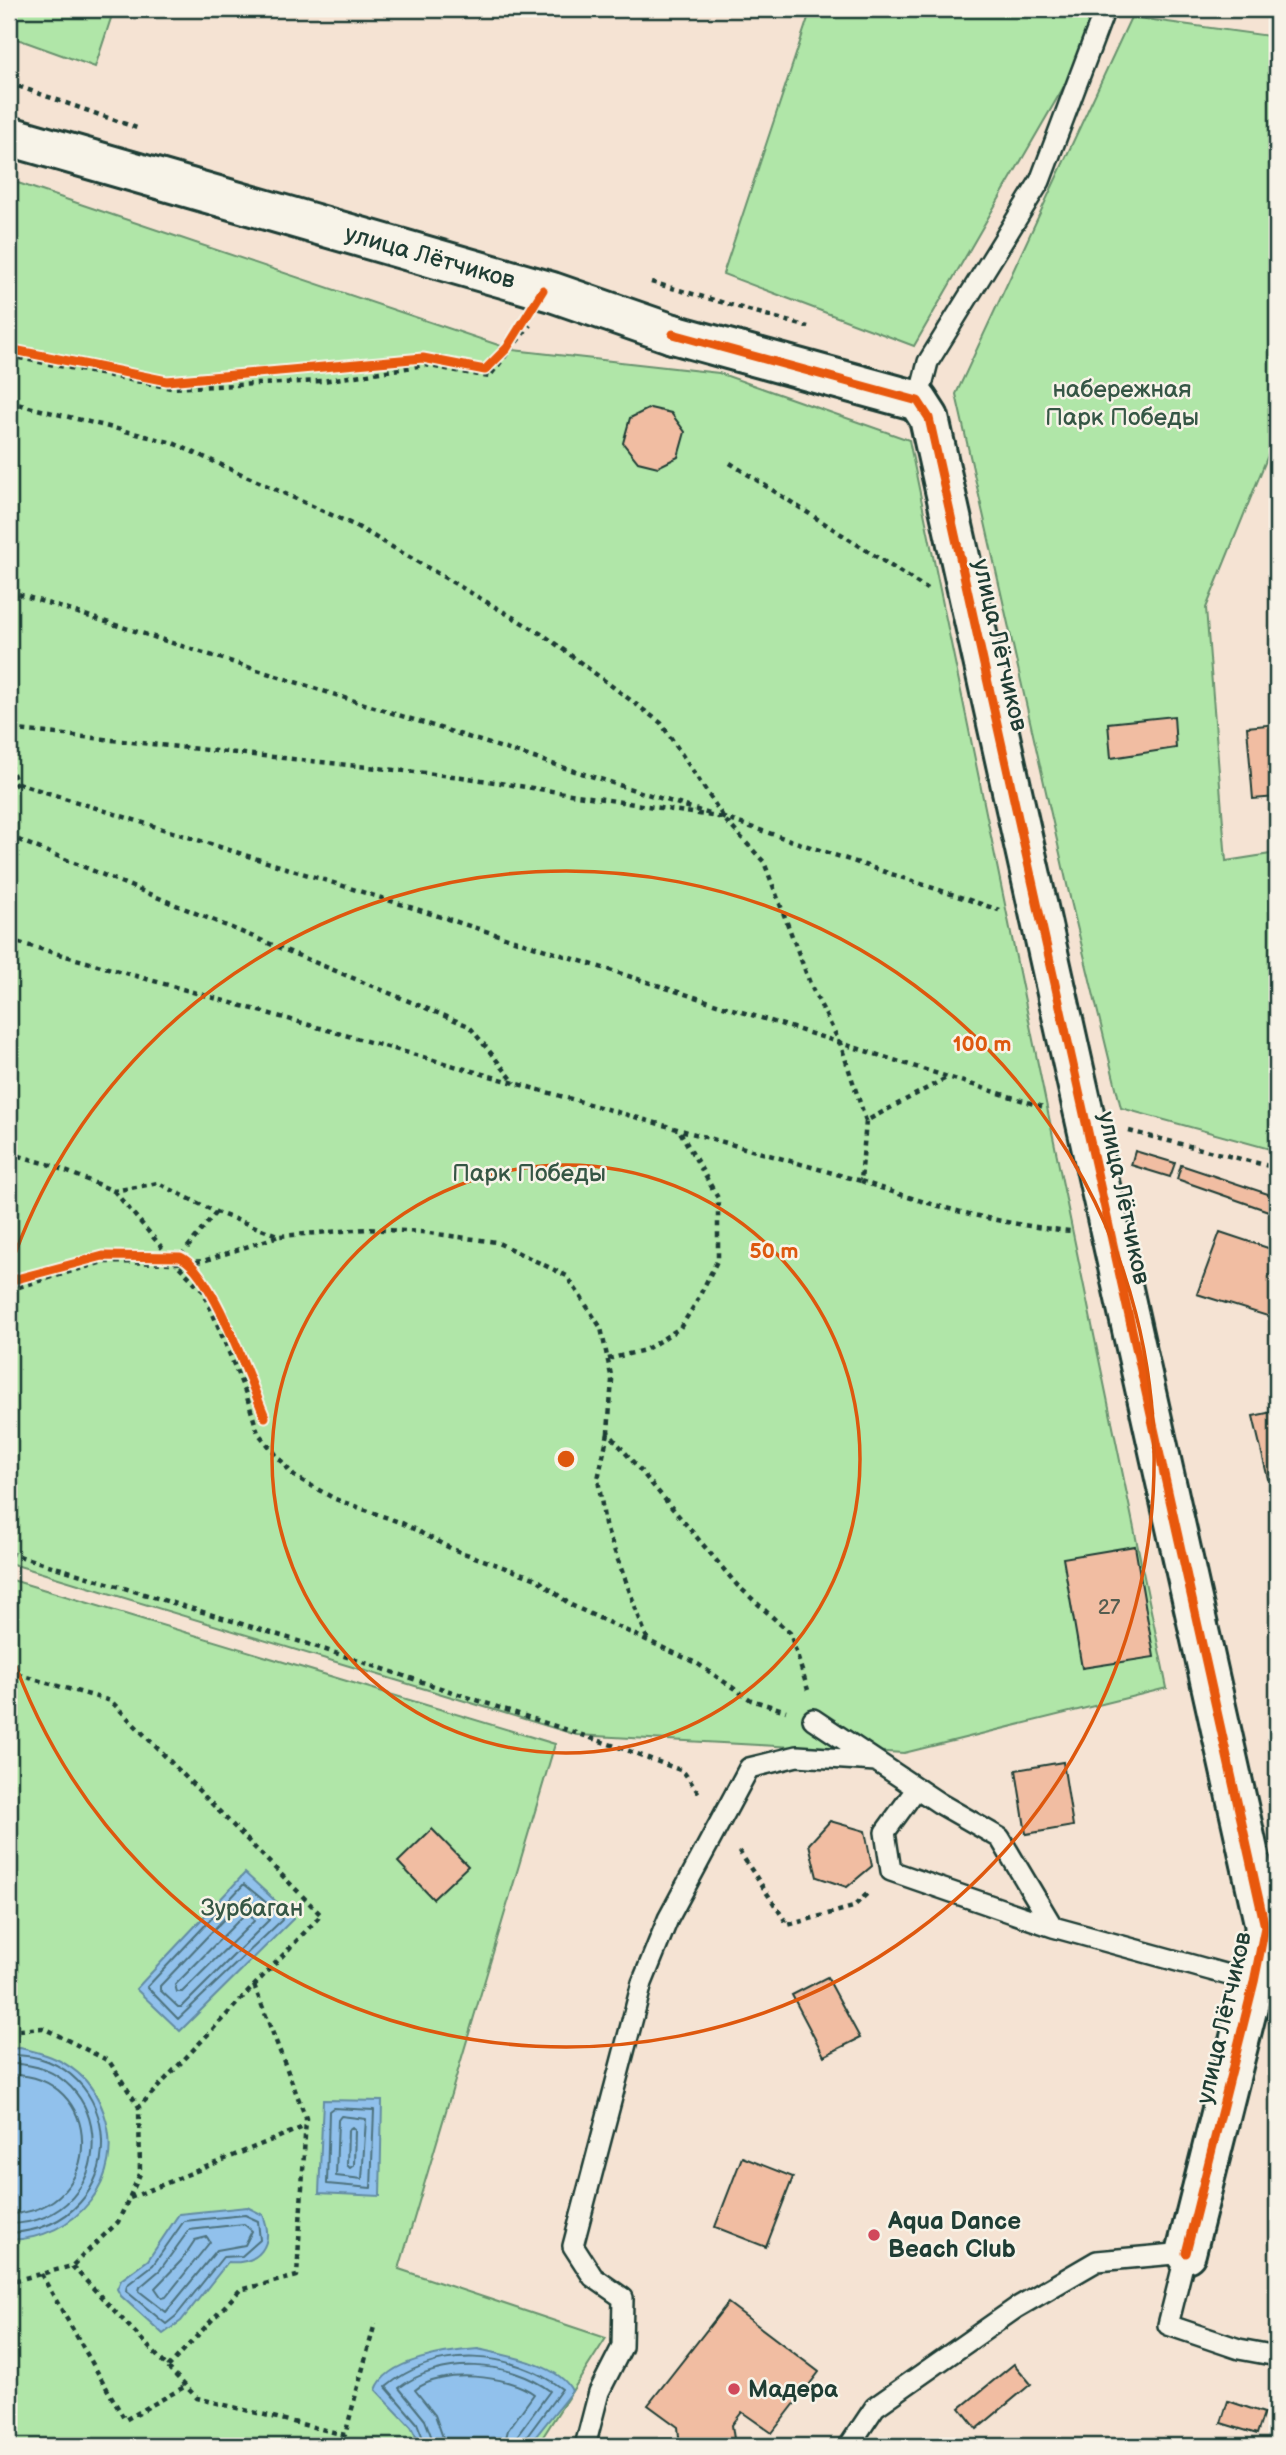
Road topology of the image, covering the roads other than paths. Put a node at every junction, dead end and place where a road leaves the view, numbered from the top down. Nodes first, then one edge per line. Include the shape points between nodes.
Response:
1 (1105, 9) edge
2 (9, 136) edge
3 (918, 401) junction
4 (813, 1719) road end
5 (876, 1761) junction
6 (916, 1788) junction
7 (1053, 1927) junction
8 (1254, 1982) junction
9 (1186, 2253) junction
10 (1277, 2356) edge
11 (585, 2446) edge
12 (849, 2446) edge

1 - 3 lane via 1040,181 928,362
2 - 3 street, улица Лётчиков via 548,291 673,334
3 - 8 street, улица Лётчиков via 929,418 975,620 1265,1927
4 - 5 lane
5 - 6 lane
5 - 11 lane via 796,1756 748,1768 668,1919 642,1983 573,2246 593,2277 623,2298 622,2347 598,2392
6 - 7 lane via 1000,1838
6 - 7 lane via 885,1832 891,1871
7 - 8 lane
8 - 9 street, улица Лётчиков
9 - 10 lane via 1168,2325 1239,2349
9 - 12 lane via 1097,2261 1016,2308 875,2407

